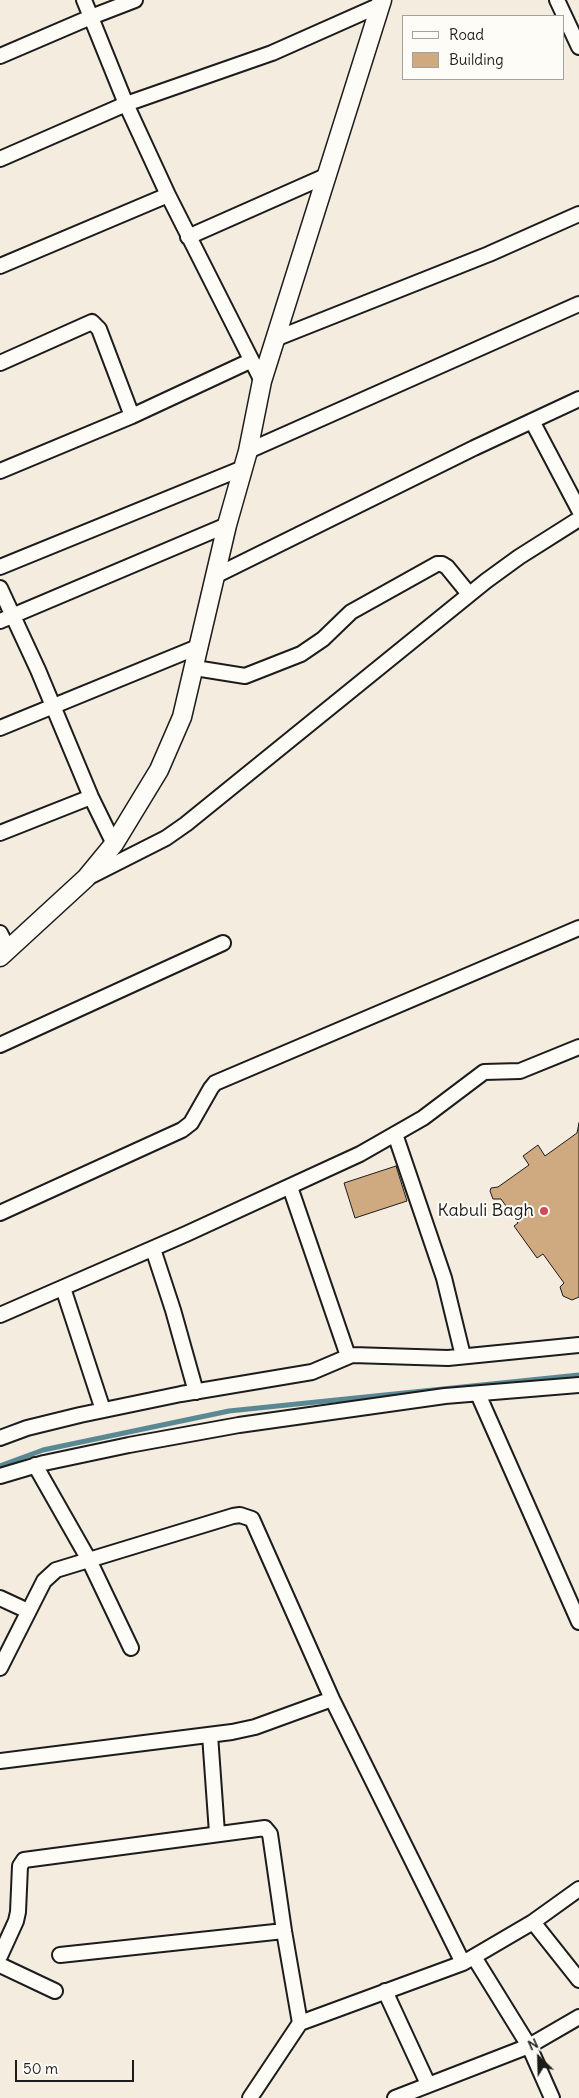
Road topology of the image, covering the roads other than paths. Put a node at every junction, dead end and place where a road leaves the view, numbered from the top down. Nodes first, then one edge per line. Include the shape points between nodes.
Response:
1 (84, 0) edge
2 (135, 0) edge
3 (557, 0) edge
4 (381, 2) edge
5 (91, 17) junction
6 (579, 47) edge
7 (0, 56) edge
8 (126, 104) junction
9 (0, 159) edge
10 (328, 175) junction
11 (168, 195) junction
12 (579, 214) edge
13 (188, 237) junction
14 (0, 266) edge
15 (579, 304) edge
16 (276, 339) junction
17 (250, 361) junction
18 (0, 363) edge
19 (262, 381) junction
20 (579, 399) edge
21 (132, 416) junction
22 (532, 421) junction
23 (246, 459) junction
24 (0, 471) edge
25 (579, 510) edge
26 (579, 519) edge
27 (227, 525) junction
28 (0, 567) edge
29 (217, 575) junction
30 (0, 588) edge
31 (469, 594) junction
32 (6, 618) edge
33 (200, 646) junction
34 (195, 668) junction
35 (54, 706) junction
36 (0, 728) edge
37 (91, 797) junction
38 (0, 833) edge
39 (114, 844) junction
40 (86, 878) junction
41 (579, 928) edge
42 (0, 933) edge
43 (223, 943) dead end
44 (4, 953) edge
45 (0, 1044) edge
46 (579, 1048) edge
47 (395, 1134) junction
48 (290, 1187) junction
49 (0, 1213) edge
50 (153, 1249) junction
51 (64, 1288) junction
52 (0, 1315) edge
53 (579, 1344) edge
54 (348, 1356) junction
55 (463, 1356) junction
56 (579, 1385) edge
57 (196, 1392) junction
58 (478, 1394) junction
59 (103, 1410) junction
60 (0, 1438) edge
61 (35, 1466) junction
62 (0, 1476) edge
63 (89, 1560) junction
64 (0, 1598) edge
65 (28, 1610) junction
66 (579, 1622) edge
67 (131, 1648) dead end
68 (0, 1668) edge
69 (332, 1699) junction
70 (210, 1735) junction
71 (0, 1761) edge
72 (217, 1834) junction
73 (579, 1890) edge
74 (533, 1922) junction
75 (284, 1930) junction
76 (60, 1955) dead end
77 (0, 1956) edge
78 (468, 1960) junction
79 (0, 1965) edge
80 (579, 1980) edge
81 (55, 1991) dead end
82 (385, 1991) junction
83 (579, 2017) edge
84 (300, 2023) junction
85 (530, 2046) junction
86 (428, 2084) junction
87 (398, 2097) edge
88 (250, 2098) edge
89 (552, 2098) edge

1 - 5 street
2 - 5 street
3 - 6 street
4 - 8 street via 272,53
4 - 10 street
5 - 7 street
5 - 8 street
8 - 9 street
8 - 11 street
10 - 13 street
10 - 16 street
11 - 13 street
11 - 14 street
12 - 16 street via 489,254
13 - 17 street
15 - 23 street
16 - 19 street
17 - 19 street
17 - 21 street
18 - 21 street via 92,322 99,329
19 - 23 street
20 - 22 street
21 - 24 street
22 - 25 street
22 - 29 street
23 - 27 street
23 - 28 street
26 - 31 street
27 - 29 street
27 - 32 street
29 - 33 street
30 - 32 street
31 - 34 street via 447,566 437,564 351,612 323,639 301,654 246,676
31 - 40 street via 186,824 166,838
32 - 35 street
33 - 34 street
33 - 35 street
34 - 39 street via 182,717 158,770
35 - 36 street
35 - 37 street
37 - 38 street
37 - 39 street
39 - 40 street
40 - 44 street
41 - 49 street via 215,1083 191,1123 182,1130
42 - 44 street
43 - 45 street
46 - 47 street via 520,1071 484,1072 423,1118
47 - 48 street
47 - 55 street via 444,1278
48 - 50 street
48 - 54 street
50 - 51 street
50 - 57 street
51 - 52 street
51 - 59 street
53 - 55 street
54 - 55 street
54 - 57 street via 312,1372
56 - 58 street
57 - 59 street
58 - 61 street via 357,1407 239,1425
58 - 66 street
59 - 60 street via 27,1428
61 - 62 street
61 - 63 street
63 - 65 street via 49,1575
63 - 67 street
63 - 69 street via 233,1516 252,1519
64 - 65 street
65 - 68 street
69 - 70 street via 255,1727
69 - 78 street
70 - 71 street
70 - 72 street
72 - 75 street via 262,1827 268,1830
72 - 77 street via 24,1860 20,1866 16,1921
73 - 74 street
74 - 78 street
74 - 80 street
75 - 76 street
75 - 84 street
78 - 82 street
78 - 85 street
79 - 81 street
82 - 84 street
82 - 86 street
83 - 85 street
84 - 88 street
85 - 86 street
85 - 89 street
86 - 87 street

